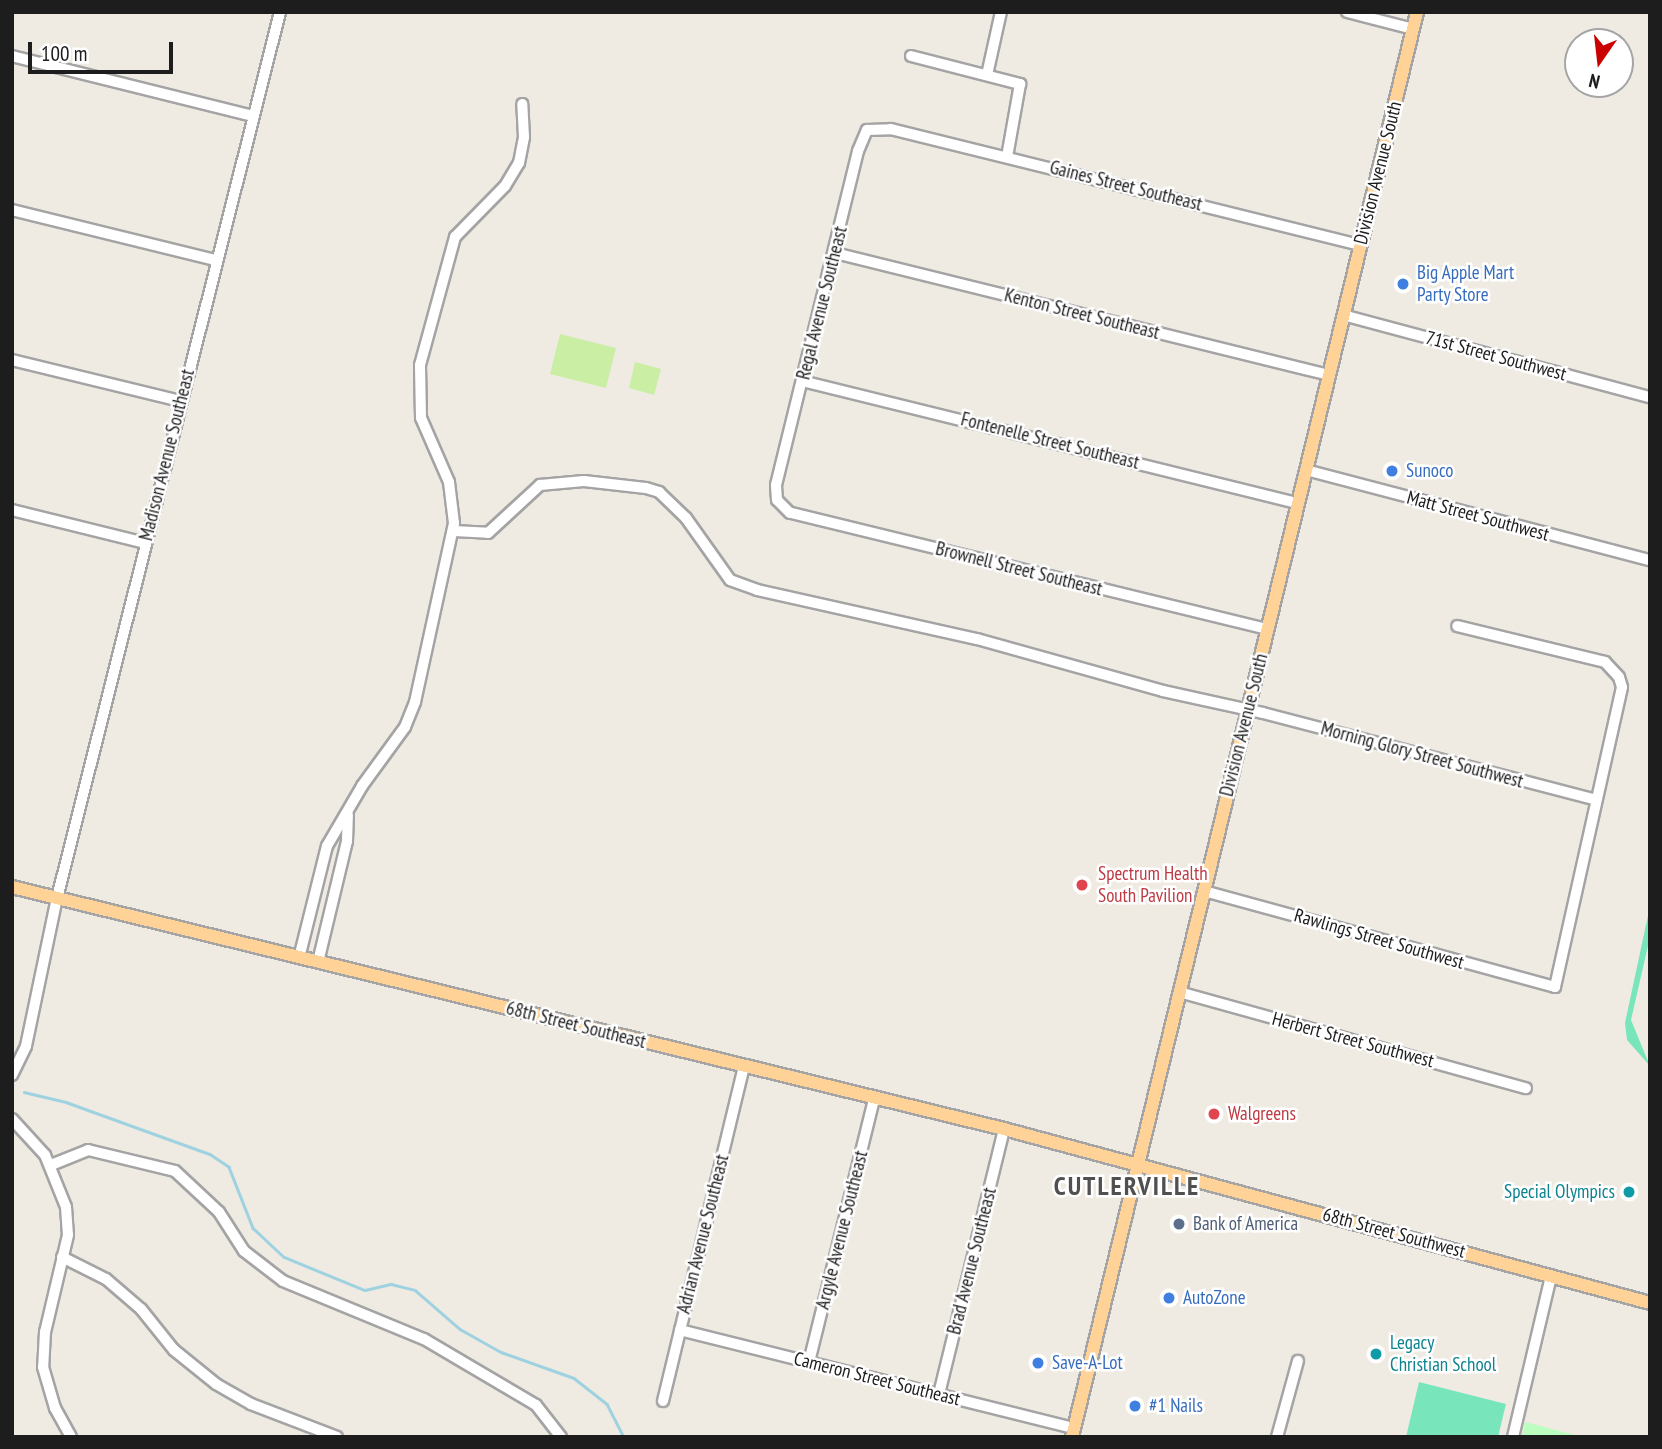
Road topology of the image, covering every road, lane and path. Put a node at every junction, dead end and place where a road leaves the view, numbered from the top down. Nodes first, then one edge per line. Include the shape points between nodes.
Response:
1 (280, 12) edge
2 (1001, 12) edge
3 (1347, 12) edge
4 (1417, 12) edge
5 (1413, 29) junction
6 (12, 56) edge
7 (911, 56) dead end
8 (987, 75) junction
9 (522, 104) dead end
10 (253, 116) junction
11 (891, 129) joint
12 (1007, 157) junction
13 (12, 210) edge
14 (1360, 245) junction
15 (835, 253) junction
16 (216, 260) junction
17 (1343, 315) junction
18 (12, 360) edge
19 (1329, 375) junction
20 (803, 381) junction
21 (1650, 397) edge
22 (180, 401) junction
23 (1306, 470) junction
24 (777, 500) joint
25 (1297, 503) junction
26 (12, 510) edge
27 (454, 531) junction
28 (145, 543) junction
29 (1650, 560) edge
30 (1457, 626) dead end
31 (1267, 629) junction
32 (1249, 710) junction
33 (1596, 800) junction
34 (348, 816) junction
35 (12, 887) edge
36 (1204, 891) junction
37 (57, 898) junction
38 (299, 958) junction
39 (318, 962) junction
40 (1179, 992) junction
41 (744, 1066) junction
42 (12, 1075) edge
43 (1526, 1088) dead end
44 (874, 1099) junction
45 (12, 1119) edge
46 (1004, 1129) junction
47 (1139, 1164) junction
48 (51, 1165) junction
49 (62, 1257) junction
50 (1551, 1276) junction
51 (1650, 1304) edge
52 (680, 1330) junction
53 (1298, 1361) dead end
54 (810, 1362) junction
55 (939, 1394) junction
56 (663, 1401) dead end
57 (1073, 1432) edge
58 (71, 1437) edge
59 (337, 1437) edge
60 (561, 1437) edge
61 (1277, 1437) edge
62 (1513, 1437) edge

1 - 10 street, Madison Avenue Southeast
2 - 8 street
3 - 5 street
4 - 5 main road, Division Avenue South
5 - 14 main road, Division Avenue South
6 - 10 street
7 - 8 street
8 - 12 street via 1020,84
9 - 27 street via 524,136 519,163 500,192 468,219 455,237 420,365 421,418 449,482
10 - 16 street, Madison Avenue Southeast
11 - 12 street, Gaines Street Southeast
11 - 15 street, Regal Avenue Southeast via 867,130 862,138
12 - 14 street, Gaines Street Southeast
13 - 16 street
14 - 17 main road, Division Avenue South
15 - 19 street, Kenton Street Southeast
15 - 20 street, Regal Avenue Southeast
16 - 22 street, Madison Avenue Southeast
17 - 19 main road, Division Avenue South
17 - 21 street, 71st Street Southwest
18 - 22 street
19 - 23 main road, Division Avenue South
20 - 24 street, Regal Avenue Southeast via 776,485
20 - 25 street, Fontenelle Street Southeast
22 - 28 street, Madison Avenue Southeast
23 - 25 main road, Division Avenue South
23 - 29 street, Matt Street Southwest
24 - 31 street, Brownell Street Southeast via 790,513
25 - 31 main road, Division Avenue South
26 - 28 street
27 - 32 street, Morning Glory Street Southwest via 488,533 540,485 584,481 646,488 659,492 685,518 730,580
27 - 34 street via 410,718 362,786
28 - 37 street, Madison Avenue Southeast
30 - 33 street via 1605,662 1615,670 1622,687
31 - 32 main road, Division Avenue South
32 - 33 street, Morning Glory Street Southwest
32 - 36 main road, Division Avenue South
33 - 36 street, Rawlings Street Southwest via 1555,986
34 - 38 street via 327,846
34 - 39 street via 348,841
35 - 37 main road, 68th Street Southeast
36 - 40 main road, Division Avenue South
37 - 38 main road, 68th Street Southeast
37 - 42 street, Madison Avenue Southeast via 26,1046
38 - 39 main road, 68th Street Southeast
39 - 41 main road, 68th Street Southeast
40 - 43 street, Herbert Street Southwest
40 - 47 main road, Division Avenue South
41 - 44 main road, 68th Street Southeast
41 - 52 street, Adrian Avenue Southeast
44 - 46 main road, 68th Street Southeast
44 - 54 street, Argyle Avenue Southeast
45 - 48 street
46 - 47 main road, 68th Street Southeast
46 - 55 street, Brad Avenue Southeast
47 - 50 main road, 68th Street Southwest
47 - 57 main road, Division Avenue South
48 - 49 street via 66,1207 68,1235
48 - 60 street via 88,1150 175,1171 219,1212 244,1251 283,1282 424,1339 536,1405
49 - 58 street via 45,1332 43,1367 55,1408
49 - 59 street via 106,1279 141,1309 174,1350 216,1384 251,1404
50 - 51 main road, 68th Street Southwest
50 - 62 street
52 - 54 street, Cameron Street Southeast
52 - 56 street, Adrian Avenue Southeast
53 - 61 street
54 - 55 street, Cameron Street Southeast
55 - 57 street, Cameron Street Southeast

